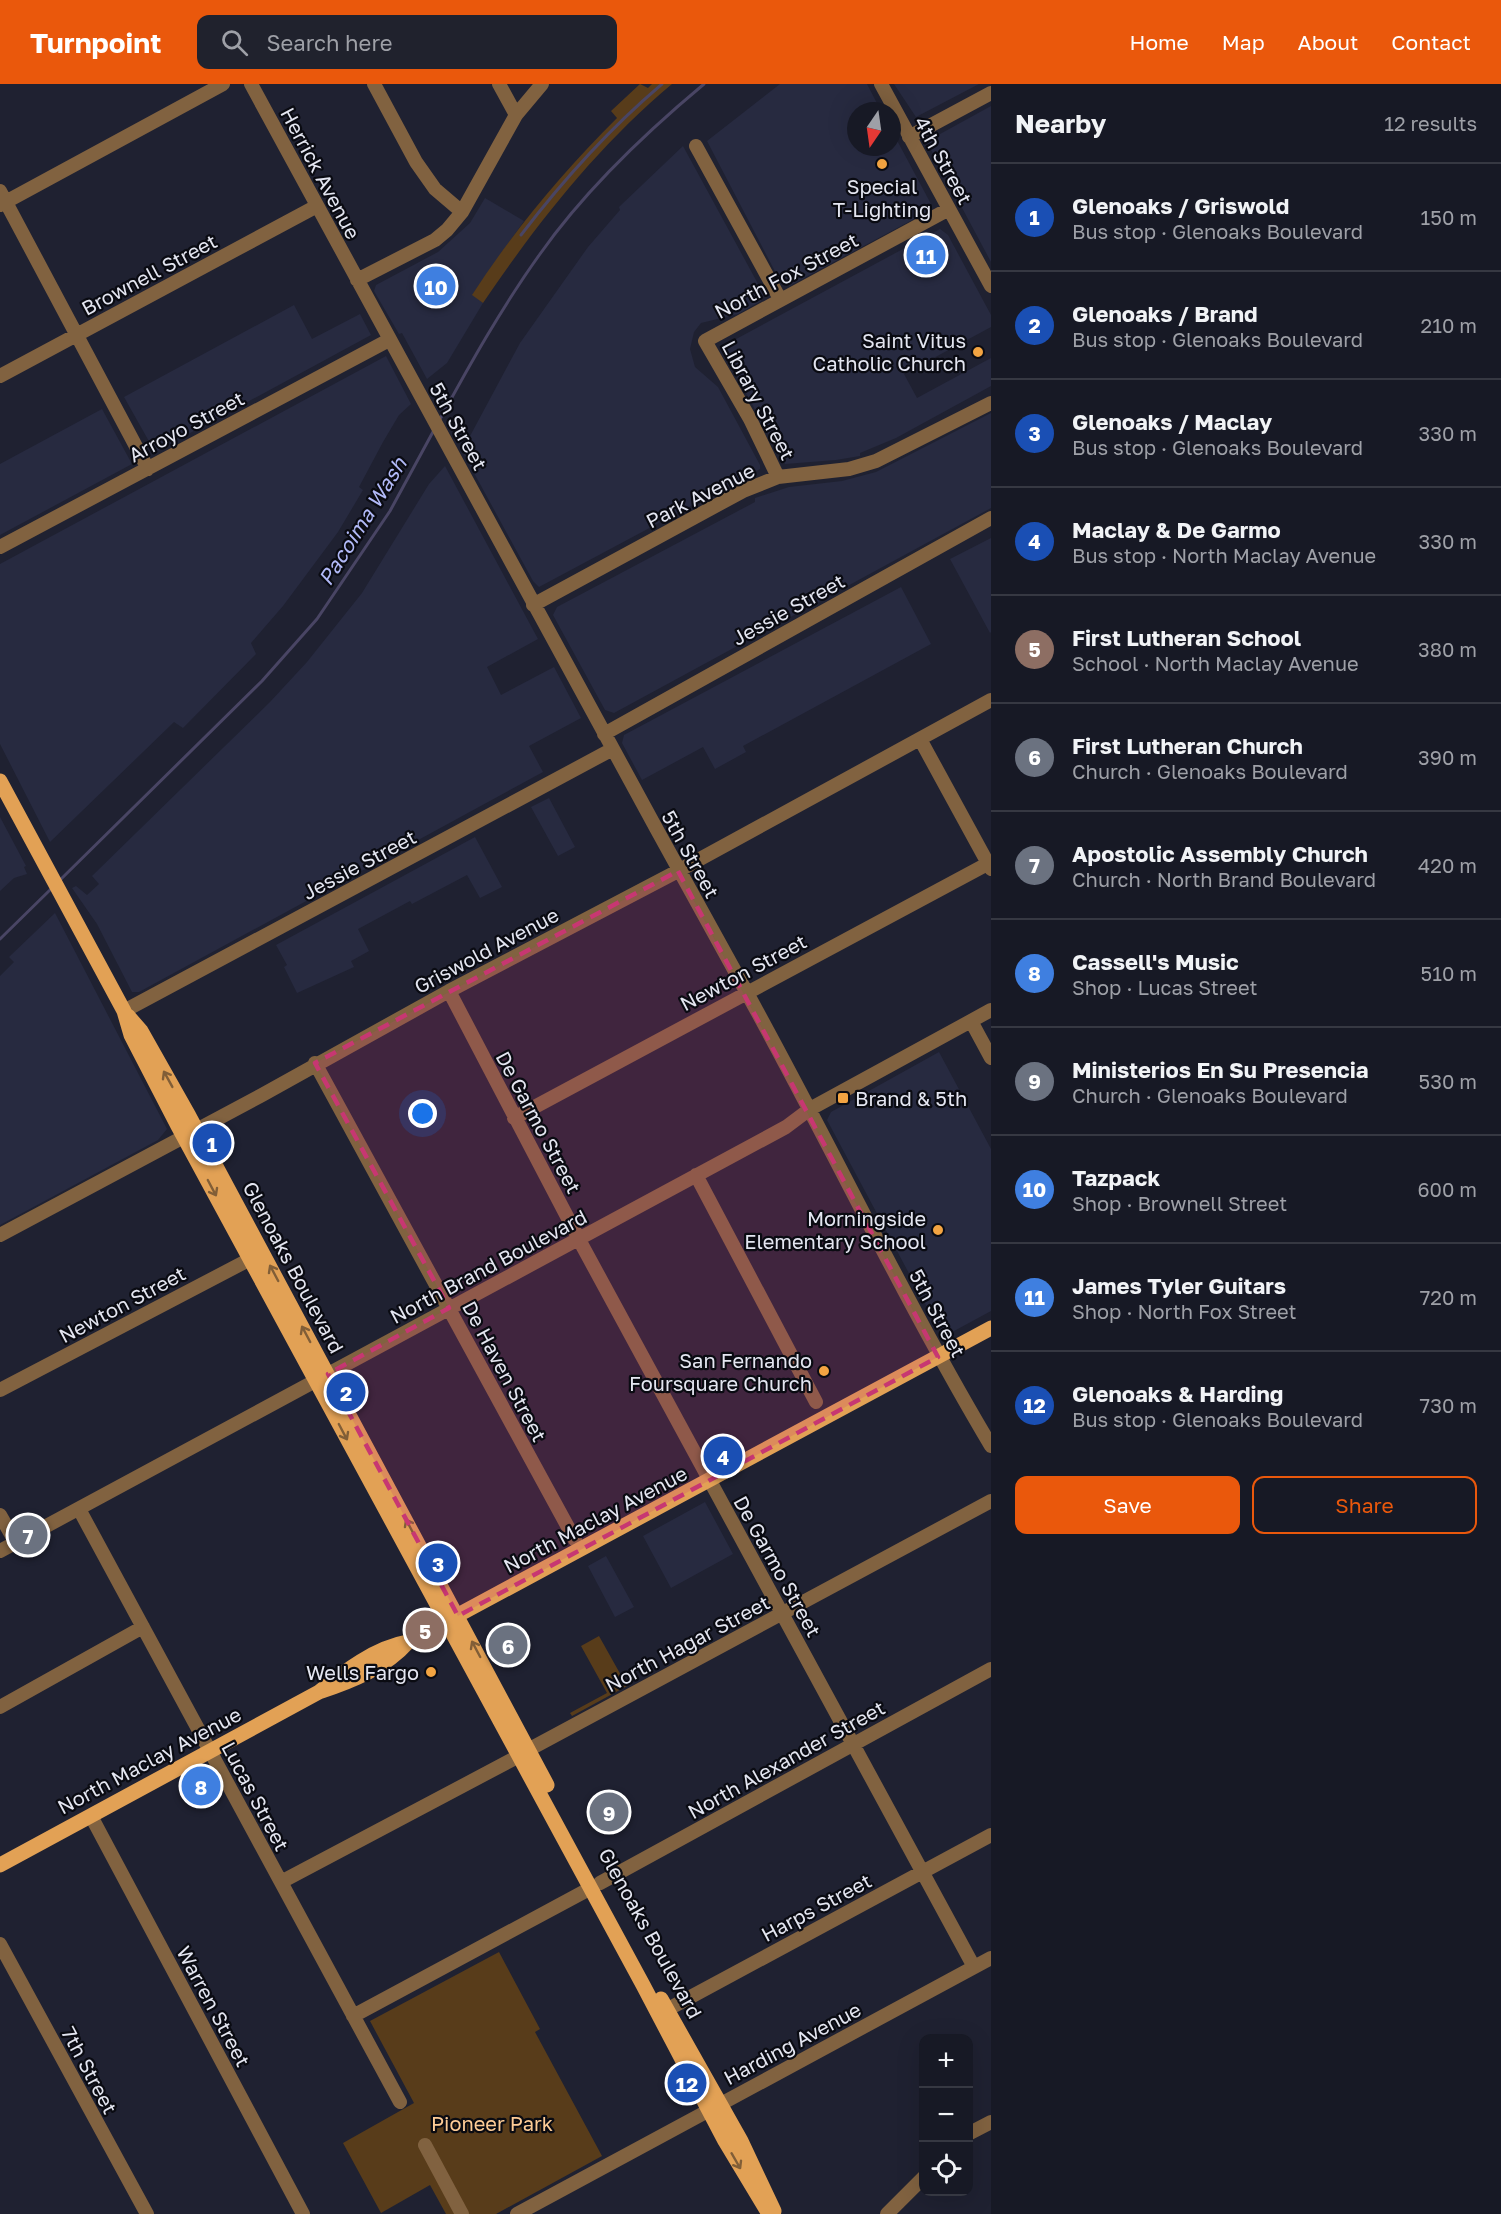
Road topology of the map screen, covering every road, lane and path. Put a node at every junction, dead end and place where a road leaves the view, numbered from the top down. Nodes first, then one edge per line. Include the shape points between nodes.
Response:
1 (223, 84) edge
2 (251, 84) edge
3 (374, 84) edge
4 (499, 84) edge
5 (542, 84) edge
6 (881, 84) edge
7 (991, 93) edge
8 (516, 115) junction
9 (909, 137) junction
10 (696, 146) dead end
11 (2, 200) edge
12 (317, 207) junction
13 (949, 209) junction
14 (462, 212) junction
15 (357, 280) junction
16 (991, 286) edge
17 (780, 299) junction
18 (77, 335) junction
19 (389, 340) junction
20 (705, 340) joint
21 (0, 376) edge
22 (991, 403) edge
23 (148, 469) junction
24 (778, 477) junction
25 (991, 518) edge
26 (0, 547) edge
27 (533, 605) junction
28 (991, 700) edge
29 (604, 734) junction
30 (920, 739) junction
31 (611, 750) junction
32 (0, 781) edge
33 (990, 865) edge
34 (678, 871) junction
35 (449, 991) junction
36 (746, 993) junction
37 (991, 1010) edge
38 (124, 1011) junction
39 (971, 1021) junction
40 (991, 1058) edge
41 (315, 1063) junction
42 (810, 1109) junction
43 (514, 1118) junction
44 (190, 1133) junction
45 (696, 1175) junction
46 (0, 1235) edge
47 (579, 1238) junction
48 (256, 1256) junction
49 (449, 1308) junction
50 (991, 1329) edge
51 (938, 1357) junction
52 (321, 1377) junction
53 (0, 1390) edge
54 (816, 1402) dead end
55 (991, 1446) edge
56 (710, 1481) junction
57 (991, 1501) edge
58 (79, 1509) junction
59 (0, 1515) edge
60 (575, 1540) dead end
61 (16, 1543) junction
62 (0, 1551) edge
63 (782, 1614) junction
64 (452, 1619) junction
65 (143, 1627) junction
66 (991, 1669) edge
67 (0, 1707) edge
68 (852, 1744) junction
69 (210, 1751) junction
70 (524, 1753) junction
71 (90, 1816) junction
72 (991, 1835) edge
73 (0, 1865) edge
74 (923, 1872) junction
75 (281, 1882) junction
76 (595, 1886) junction
77 (0, 1944) edge
78 (991, 1958) edge
79 (974, 1966) junction
80 (663, 2012) junction
81 (353, 2016) junction
82 (400, 2102) dead end
83 (714, 2107) junction
84 (991, 2122) edge
85 (973, 2132) edge
86 (425, 2145) dead end
87 (919, 2182) edge
88 (147, 2214) edge
89 (303, 2214) edge
90 (462, 2214) edge
91 (517, 2214) edge
92 (769, 2214) edge
93 (775, 2214) edge
94 (887, 2214) edge

1 - 11 street
2 - 12 street, Herrick Avenue
3 - 14 street via 416,162 435,189
4 - 8 street
5 - 8 street
6 - 9 street, 4th Street
7 - 9 street
8 - 14 street
9 - 13 street, 4th Street
10 - 17 street
11 - 18 street
12 - 15 street, Herrick Avenue
12 - 18 street, Brownell Street
13 - 16 street, 4th Street
13 - 17 street, North Fox Street
14 - 15 street via 435,240
15 - 19 street, 5th Street
17 - 20 street, North Fox Street
18 - 21 street, Brownell Street
18 - 23 street
19 - 23 street, Arroyo Street
19 - 27 street, 5th Street
20 - 24 street, Library Street
22 - 24 street, Park Avenue via 876,461 849,469
23 - 26 street, Arroyo Street
24 - 27 street, Park Avenue via 742,491
25 - 29 street, Jessie Street
27 - 29 street, 5th Street
28 - 30 street, Griswold Avenue
29 - 31 street, 5th Street
30 - 33 street
30 - 34 street, Griswold Avenue
31 - 34 street, 5th Street
31 - 38 street, Jessie Street
32 - 38 main road, Glenoaks Boulevard
33 - 36 street, Newton Street
34 - 35 street, Griswold Avenue
34 - 36 street, 5th Street
35 - 41 street, Griswold Avenue
35 - 43 street, De Garmo Street
36 - 42 street, 5th Street
36 - 43 street, Newton Street
37 - 39 street, North Brand Boulevard
38 - 44 main road, Glenoaks Boulevard via 131,1035
39 - 40 street
39 - 42 street, North Brand Boulevard
41 - 44 street, Griswold Avenue
41 - 49 street, De Haven Street
42 - 45 street, North Brand Boulevard
42 - 51 street, 5th Street
43 - 47 street, De Garmo Street
44 - 46 street, Griswold Avenue
44 - 48 main road, Glenoaks Boulevard
45 - 47 street, North Brand Boulevard
45 - 54 street
47 - 49 street, North Brand Boulevard
47 - 56 street, De Garmo Street
48 - 52 main road, Glenoaks Boulevard
48 - 53 street, Newton Street
49 - 52 street, North Brand Boulevard
49 - 60 street, De Haven Street
50 - 51 main road, North Maclay Avenue
51 - 55 street, 5th Street
51 - 56 main road, North Maclay Avenue
52 - 58 street, North Brand Boulevard
52 - 64 main road, Glenoaks Boulevard
56 - 63 street, De Garmo Street
56 - 64 main road, North Maclay Avenue
57 - 63 street, North Hagar Street
58 - 61 street, North Brand Boulevard
58 - 65 street, Lucas Street
59 - 61 street
61 - 62 street, North Brand Boulevard
63 - 68 street, De Garmo Street
63 - 70 street, North Hagar Street
64 - 69 main road, North Maclay Avenue via 408,1642 396,1656 352,1681 319,1692
64 - 70 main road, Glenoaks Boulevard
65 - 67 street
65 - 69 street, Lucas Street
66 - 68 street, North Alexander Street
68 - 74 street, De Garmo Street
68 - 76 street, North Alexander Street
69 - 71 main road, North Maclay Avenue
69 - 75 street, Lucas Street
70 - 75 street, North Hagar Street
70 - 76 main road, Glenoaks Boulevard
71 - 73 main road, North Maclay Avenue
71 - 89 street, Warren Street
72 - 74 street, Harps Street
74 - 79 street, De Garmo Street
74 - 80 street, Harps Street
75 - 81 street, Lucas Street
76 - 80 main road, Glenoaks Boulevard
76 - 81 street, North Alexander Street
77 - 88 street, 7th Street
78 - 79 street, Harding Avenue
79 - 83 street, Harding Avenue
80 - 83 main road, Glenoaks Boulevard
81 - 82 street, Lucas Street
83 - 91 street, Harding Avenue
83 -> 92 main road, Glenoaks Boulevard
83 - 93 main road, Glenoaks Boulevard
84 - 85 street
86 - 90 street
87 - 94 street

